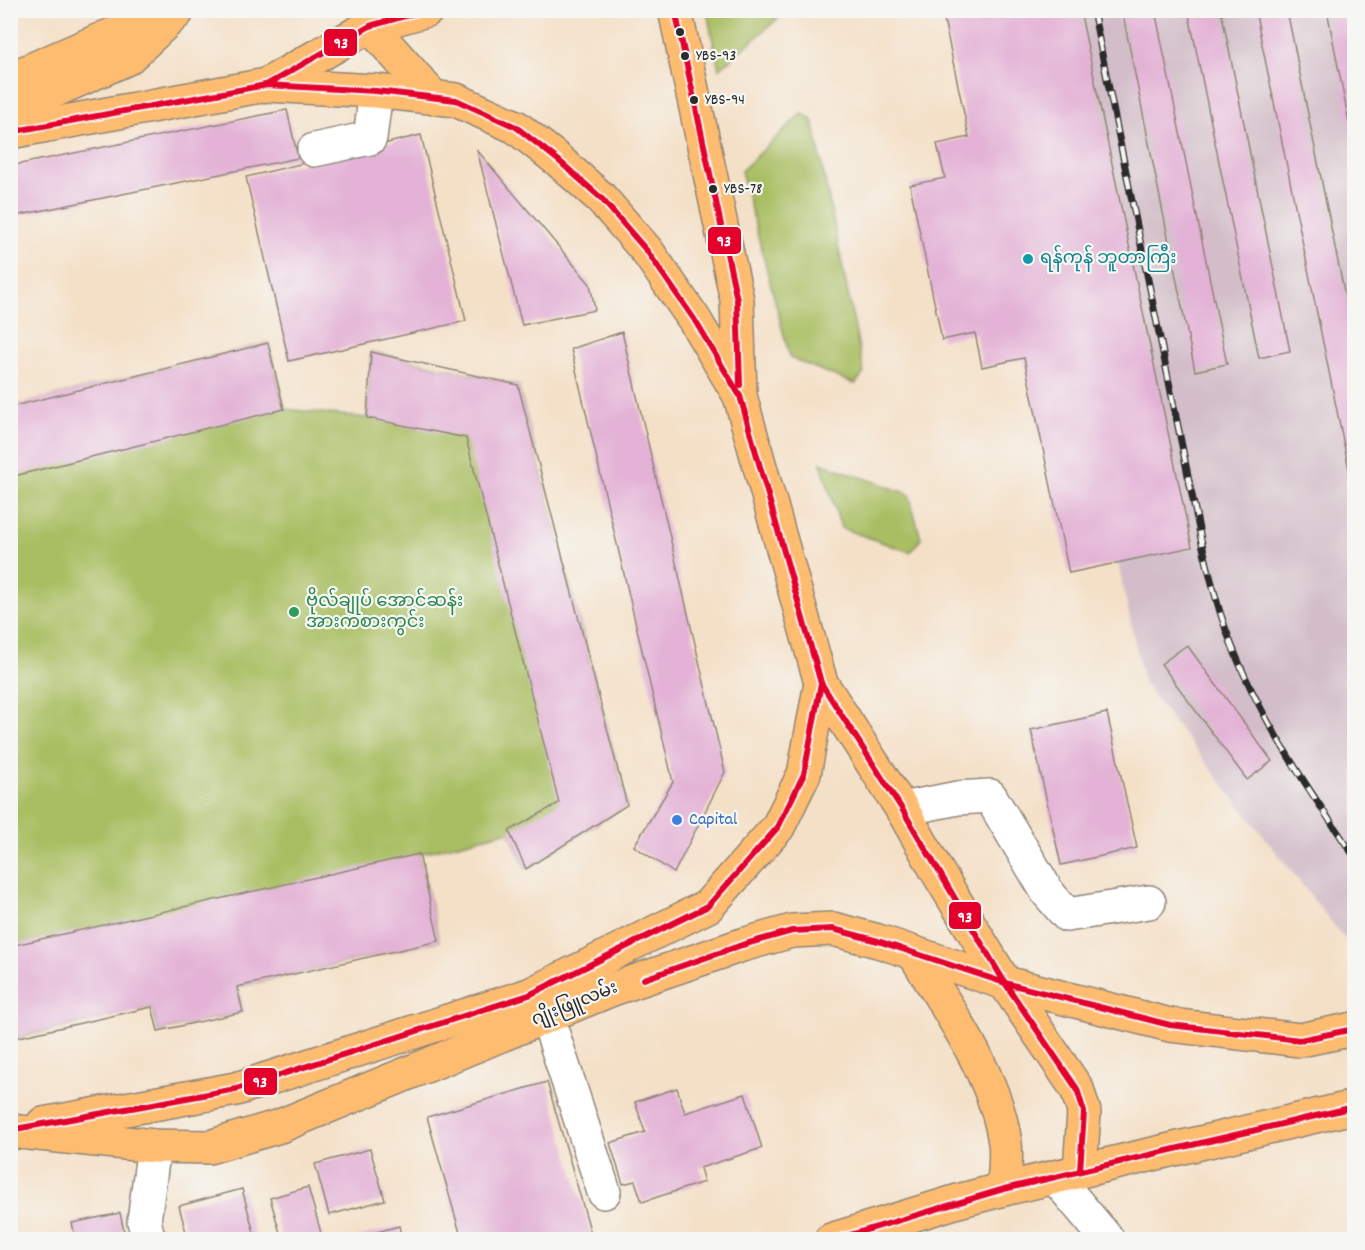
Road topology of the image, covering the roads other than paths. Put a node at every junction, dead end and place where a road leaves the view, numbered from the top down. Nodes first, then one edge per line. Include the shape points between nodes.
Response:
1 (427, 10) edge
2 (675, 10) edge
3 (178, 11) edge
4 (370, 26) junction
5 (266, 85) junction
6 (20, 91) edge
7 (376, 91) junction
8 (434, 98) junction
9 (10, 132) edge
10 (314, 150) dead end
11 (740, 396) junction
12 (821, 683) junction
13 (902, 809) junction
14 (1149, 902) dead end
15 (914, 953) junction
16 (1005, 983) junction
17 (547, 1016) junction
18 (1354, 1029) edge
19 (1354, 1107) edge
20 (10, 1130) edge
21 (154, 1146) junction
22 (1067, 1174) junction
23 (1004, 1189) junction
24 (604, 1192) dead end
25 (149, 1239) edge
26 (831, 1239) edge
27 (1108, 1239) edge

1 - 4 main road
2 - 11 main road via 737,300
3 - 6 main road via 114,34
4 - 5 main road
4 - 8 main road
5 - 6 main road
5 - 7 main road
6 - 9 main road
7 - 8 main road
7 - 10 street via 370,138
8 - 11 main road via 456,100 516,127 601,198 647,251
11 - 12 main road
12 - 13 main road
12 - 20 main road via 804,774 778,827 708,906 529,995 236,1089
13 - 14 street via 990,796 1048,893 1067,915
13 - 16 main road
15 - 16 main road, ဂျိုးဖြူလမ်း
15 - 17 main road, ဂျိုးဖြူလမ်း via 833,929 792,931 610,990
15 - 23 main road via 983,1072 999,1111 1006,1145
16 - 18 main road, ဂျိုးဖြူလမ်း via 1170,1025 1300,1040
16 - 22 main road via 1077,1089 1084,1113
17 - 21 main road, ဂျိုးဖြူလမ်း via 280,1126 210,1147
17 - 24 street
19 - 22 main road
20 - 21 main road, ဂျိုးဖြူလမ်း
21 - 25 street via 144,1221
22 - 23 main road
22 - 27 street
23 - 26 main road

